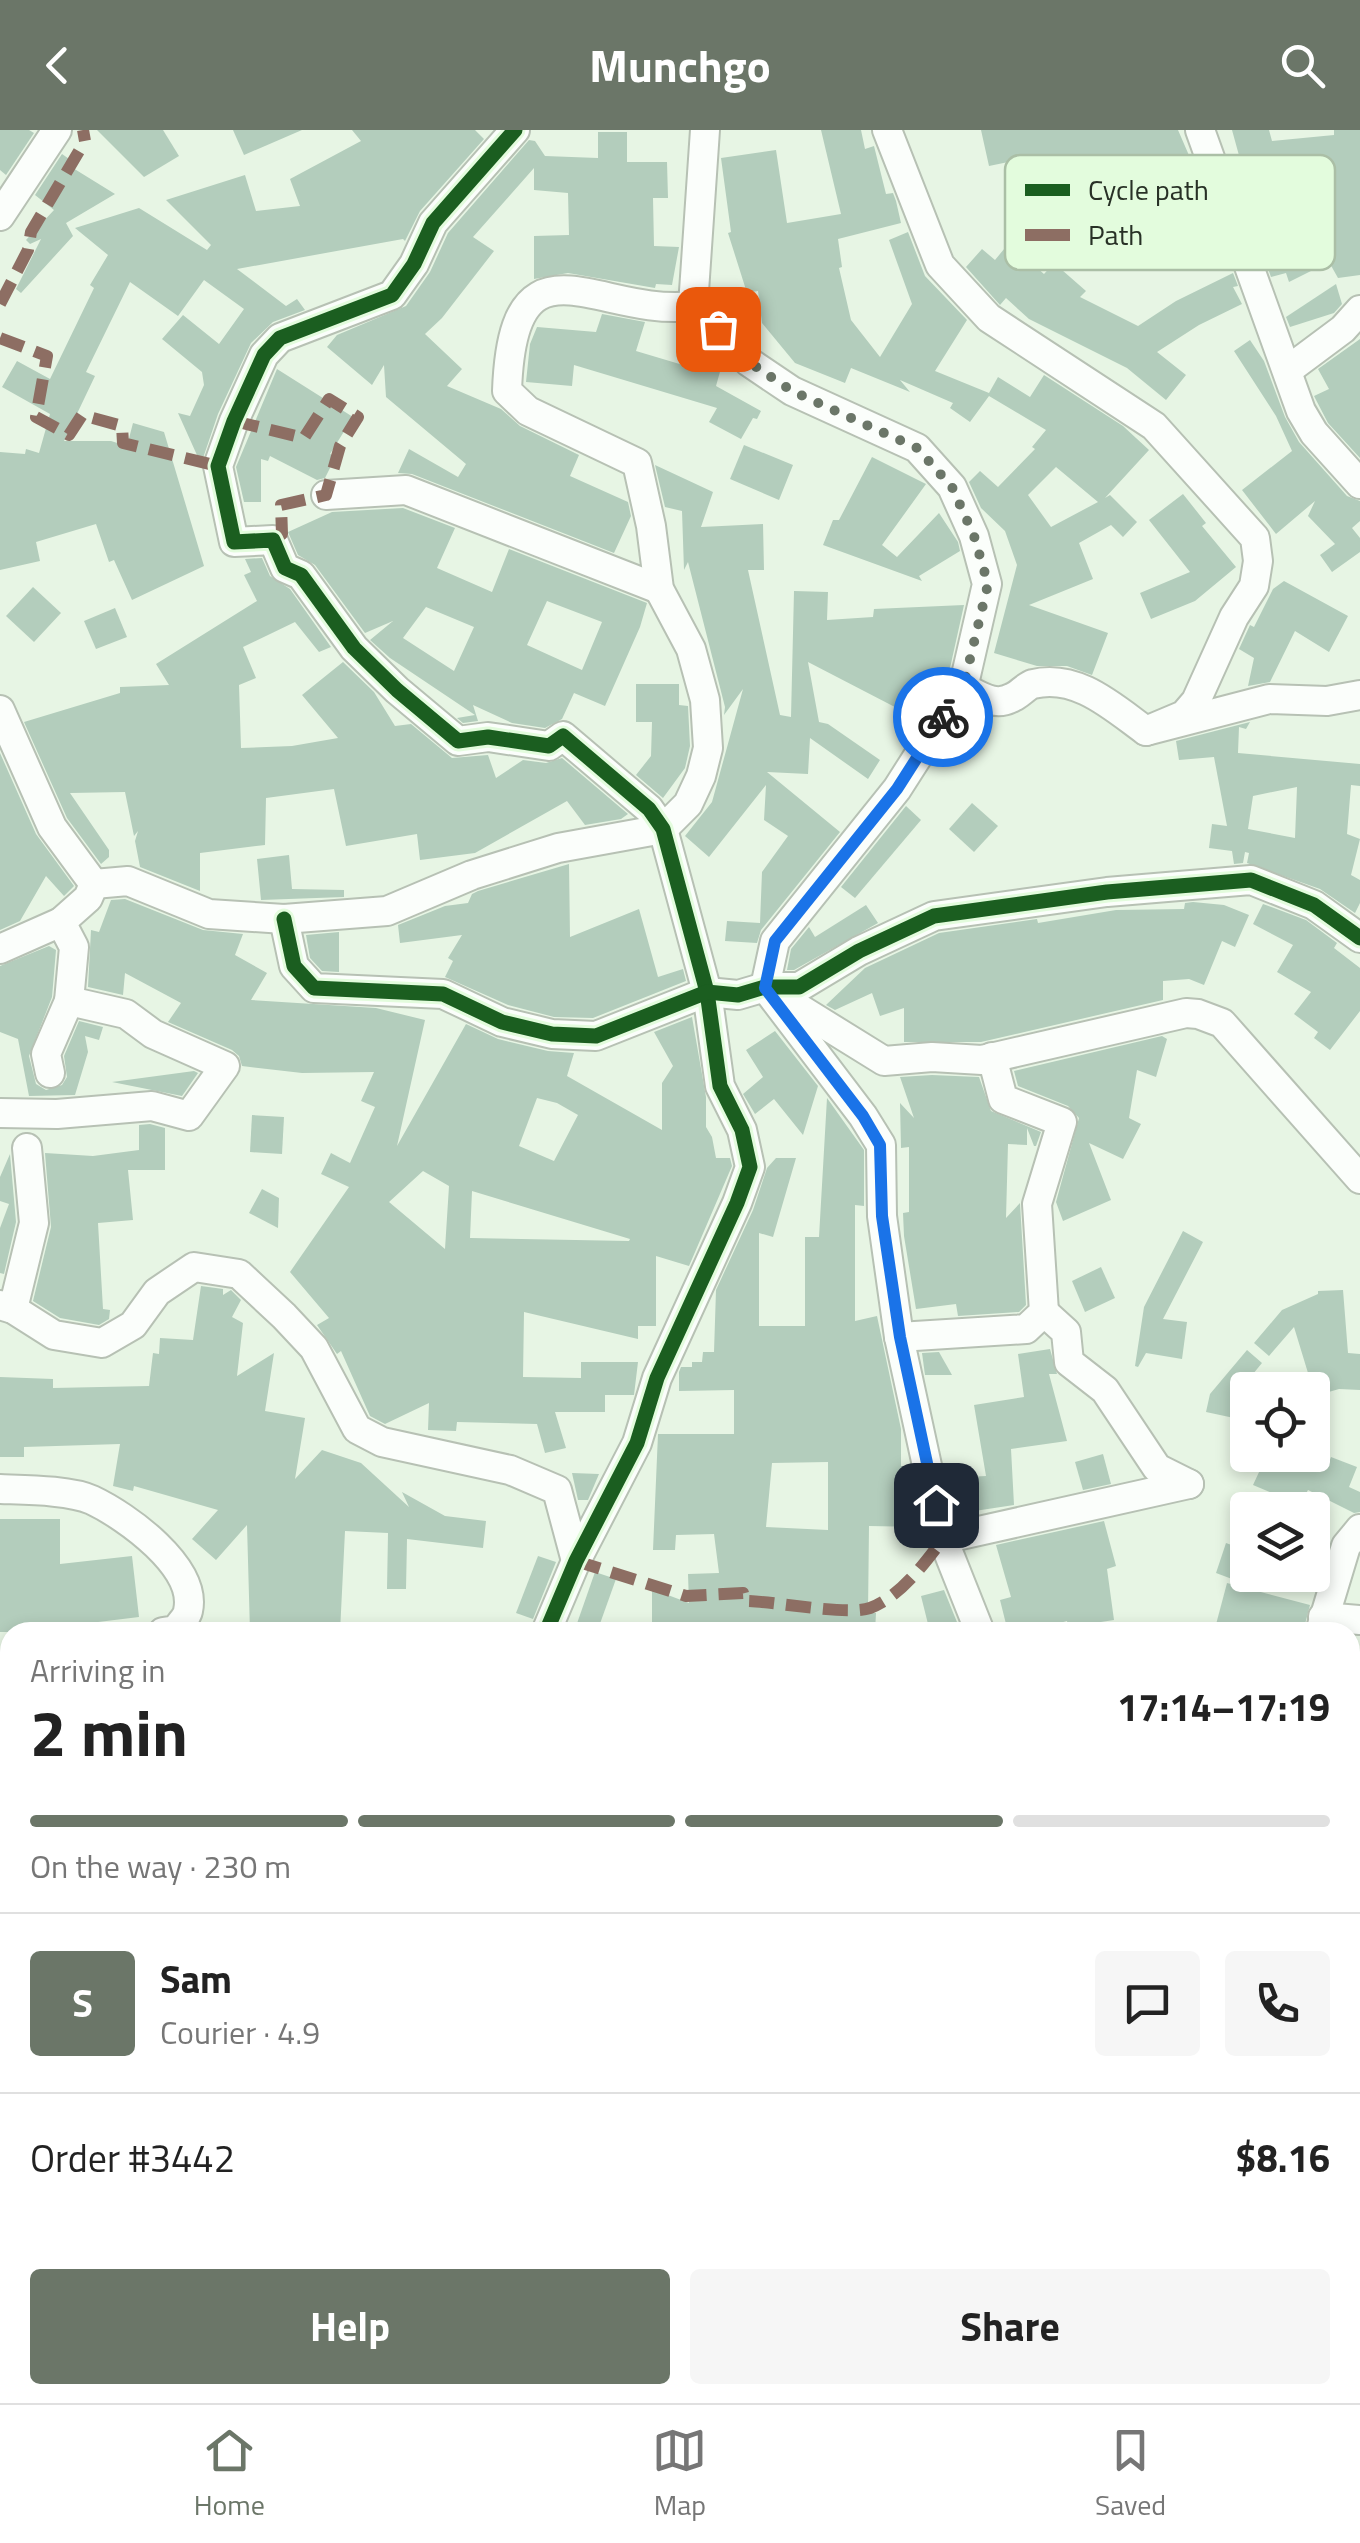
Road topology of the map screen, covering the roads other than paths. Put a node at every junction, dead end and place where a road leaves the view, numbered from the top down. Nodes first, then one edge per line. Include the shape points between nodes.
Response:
1 (57, 130) edge
2 (515, 130) edge
3 (704, 130) edge
4 (886, 130) edge
5 (1200, 130) edge
6 (1209, 155) edge
7 (0, 216) edge
8 (1251, 270) edge
9 (693, 306) junction
10 (1360, 310) edge
11 (1288, 370) junction
12 (1360, 484) edge
13 (326, 494) dead end
14 (659, 590) junction
15 (962, 687) junction
16 (1360, 695) edge
17 (0, 710) edge
18 (1146, 731) junction
19 (663, 829) junction
20 (94, 884) junction
21 (284, 919) junction
22 (61, 922) junction
23 (1360, 938) edge
24 (0, 949) edge
25 (765, 988) junction
26 (707, 992) junction
27 (69, 1001) junction
28 (992, 1058) junction
29 (50, 1073) dead end
30 (0, 1112) edge
31 (27, 1148) dead end
32 (1360, 1179) edge
33 (7, 1307) edge
34 (1044, 1312) junction
35 (900, 1337) junction
36 (0, 1489) edge
37 (1360, 1529) edge
38 (943, 1538) junction
39 (576, 1561) junction
40 (182, 1622) edge
41 (550, 1622) edge
42 (976, 1622) edge
43 (1323, 1622) edge

1 - 7 street
2 - 19 street via 432,223 392,295 280,338 264,356 218,466 234,542 273,540 285,568 301,576 354,648 458,741 488,737 549,746 563,736 649,808
3 - 9 street
4 - 18 street via 940,265 989,318 1154,426 1255,538 1254,586 1196,701 1184,715
5 - 6 street
8 - 11 street
9 - 14 street via 665,309 580,290 549,290 534,297 516,328 508,365 507,391 528,410 636,463
9 - 15 street via 749,362 792,391 917,448 952,487 988,584
10 - 11 street
11 - 12 street via 1314,433
13 - 14 street via 406,490
14 - 19 street via 699,672 708,748 688,804
15 - 18 street via 994,703 1032,684 1089,690
15 - 25 street via 897,789 775,941
16 - 18 street via 1270,699
17 - 20 street via 52,827
19 - 21 street via 558,848 472,874 388,911
19 - 26 street
20 - 21 street via 128,881 209,914
20 - 22 street
21 - 26 street via 294,966 314,988 443,994 502,1022 552,1034 596,1036
22 - 24 street
22 - 27 street via 74,947
23 - 25 street via 1314,905 1251,880 1107,892 934,916 799,988
25 - 26 street via 738,995
25 - 28 street via 884,1061
25 - 35 street via 880,1145 882,1216
26 - 39 street via 720,1086 742,1130 750,1167 656,1378 636,1443
27 - 29 street via 46,1054
27 - 30 street via 126,1014 153,1034 225,1066 189,1116 152,1106
28 - 32 street via 1186,1013 1208,1017 1222,1023
28 - 34 street via 1003,1099 1062,1122 1037,1204
31 - 33 street via 34,1223
33 - 39 street via 54,1335 102,1343 133,1325 157,1292 194,1267 239,1274 314,1348 358,1429 382,1442 510,1470 557,1490
34 - 35 street via 1026,1330
34 - 38 street via 1066,1332 1069,1362 1105,1390 1157,1468 1188,1484
35 - 38 street
36 - 40 street via 89,1499 134,1526 174,1561 188,1593
37 - 43 street via 1346,1546
38 - 42 street
39 - 41 street

